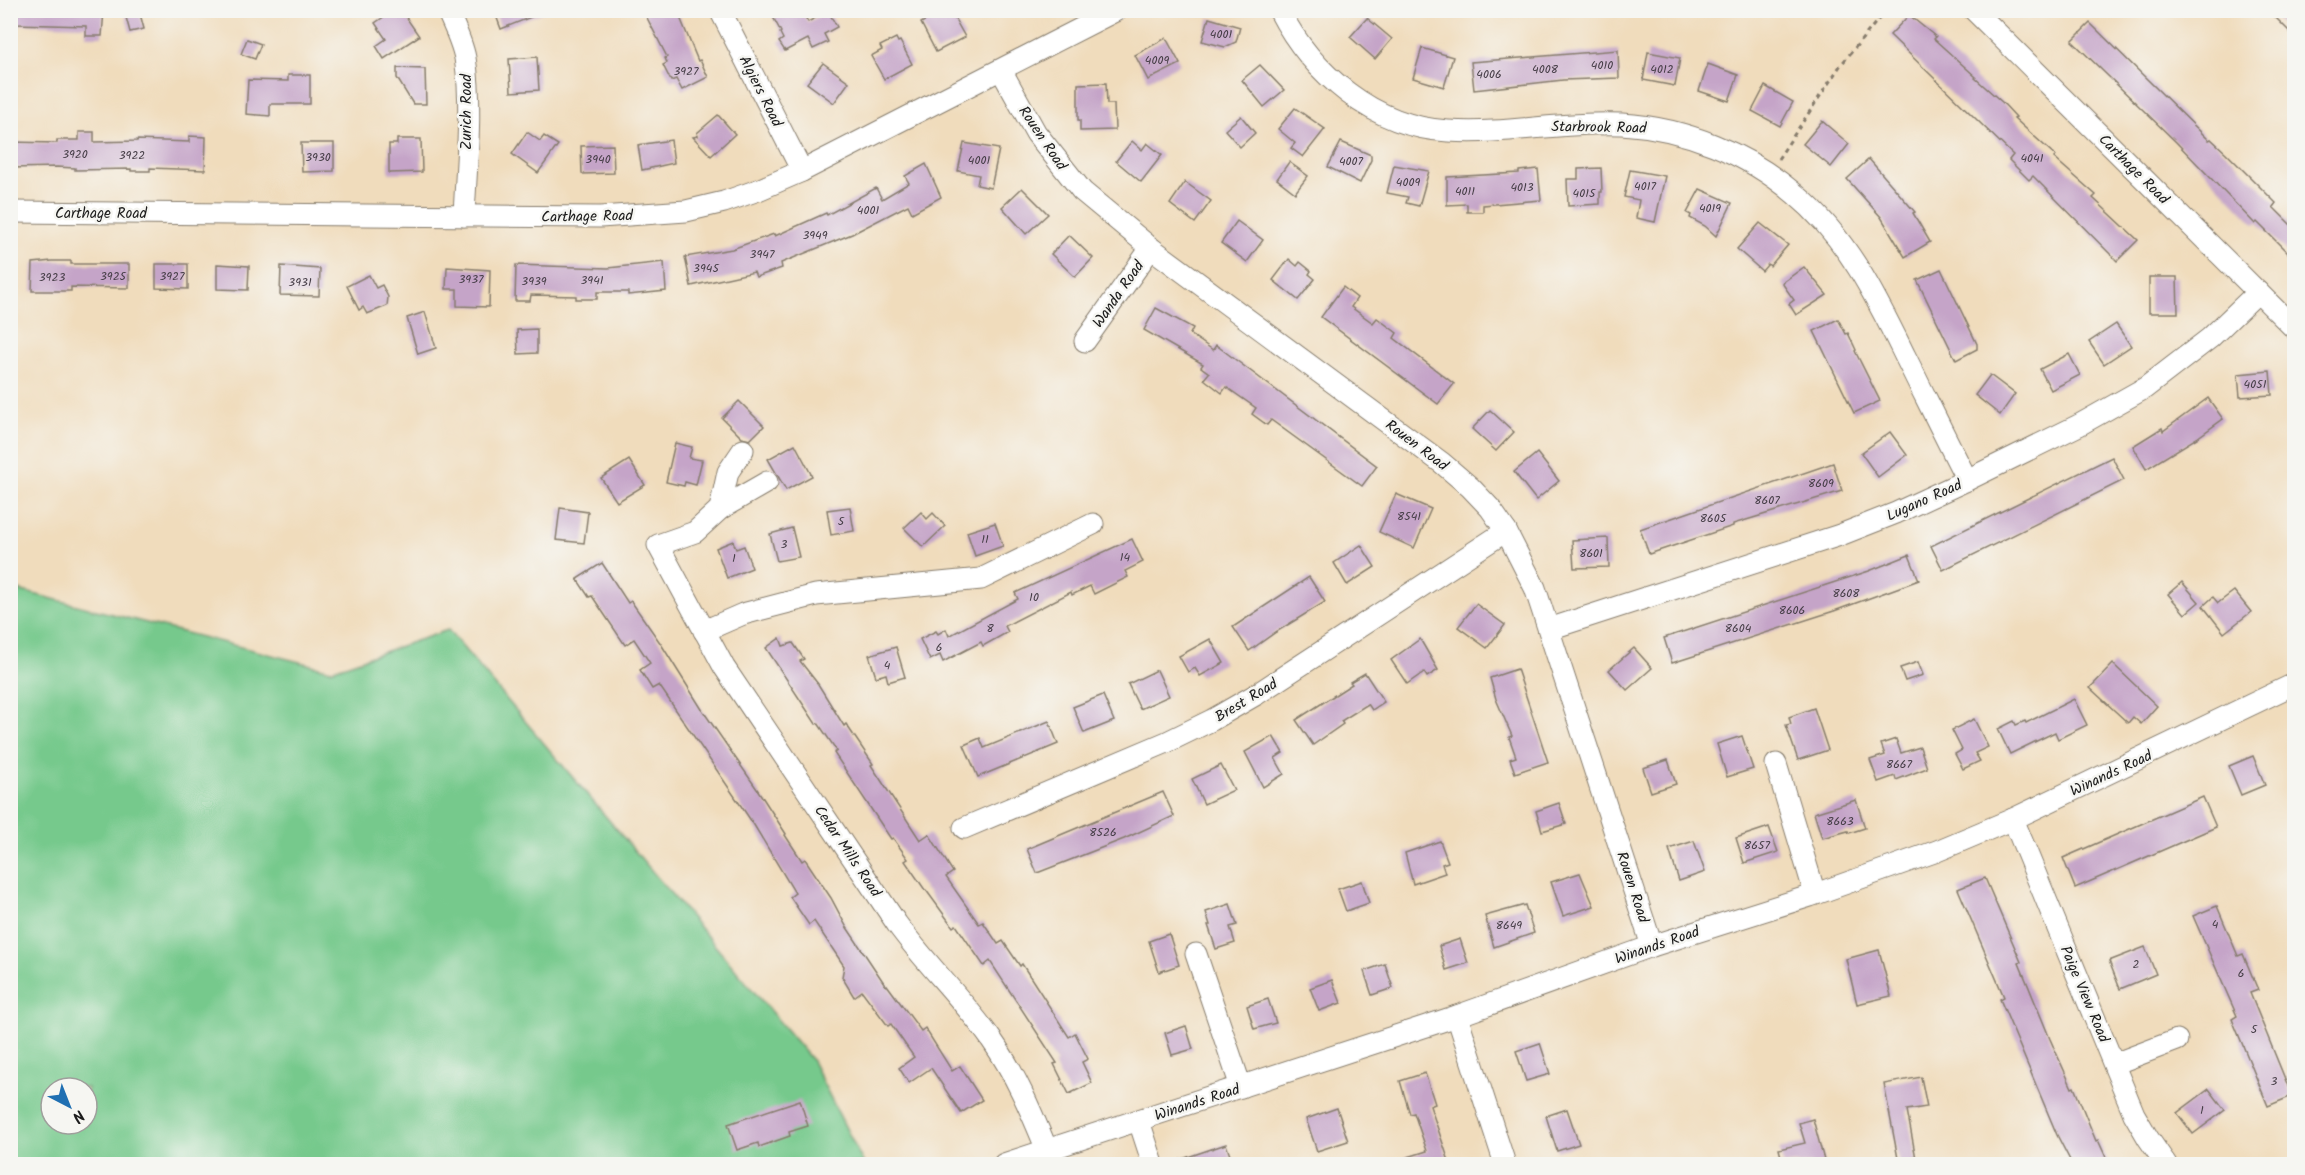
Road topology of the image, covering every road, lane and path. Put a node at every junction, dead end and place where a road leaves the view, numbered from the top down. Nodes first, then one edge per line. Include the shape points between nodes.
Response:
1 (447, 10) edge
2 (720, 10) edge
3 (1117, 10) edge
4 (1280, 10) edge
5 (1886, 10) edge
6 (1974, 10) edge
7 (1001, 70) junction
8 (802, 171) junction
9 (1768, 174) junction
10 (10, 212) edge
11 (464, 216) junction
12 (1151, 248) junction
13 (2258, 292) junction
14 (2295, 328) edge
15 (1085, 341) dead end
16 (743, 450) dead end
17 (1967, 480) junction
18 (767, 482) dead end
19 (720, 509) junction
20 (1093, 524) dead end
21 (1506, 531) junction
22 (1549, 629) junction
23 (704, 631) junction
24 (2295, 684) edge
25 (1776, 764) dead end
26 (2013, 819) junction
27 (964, 828) dead end
28 (1815, 894) junction
29 (1652, 946) junction
30 (1196, 954) dead end
31 (1457, 1016) junction
32 (2177, 1040) dead end
33 (2114, 1064) junction
34 (1241, 1087) junction
35 (1139, 1121) junction
36 (1047, 1150) junction
37 (1004, 1164) edge
38 (1153, 1164) edge
39 (1505, 1164) edge
40 (2166, 1164) edge

1 - 11 street, Zurich Road via 465,57 468,89
2 - 8 street, Algiers Road
3 - 7 street, Carthage Road
4 - 9 street, Starbrook Road via 1290,30 1324,74 1374,110 1402,121 1446,132 1577,123 1668,130 1737,155
5 - 9 path via 1840,66
6 - 13 street, Carthage Road
7 - 8 street, Carthage Road
7 - 12 street, Rouen Road via 1036,133 1082,191
8 - 11 street, Carthage Road via 735,198 686,211 600,217
9 - 17 street, Starbrook Road via 1825,223 1872,289
10 - 11 street, Carthage Road
12 - 15 street, Wanda Road
12 - 21 street, Rouen Road via 1442,463 1490,508
13 - 14 street, Carthage Road
13 - 17 street, Lugano Road via 2210,339 2145,388
16 - 19 street via 728,472
17 - 22 street, Lugano Road via 1840,535
18 - 19 street
19 - 23 street, Cedar Mills Road via 694,532 658,545
20 - 23 street via 981,579 816,595 743,614
21 - 22 street, Rouen Road via 1535,588
21 - 27 street, Brest Road via 1212,720
22 - 29 street, Rouen Road
23 - 36 street, Cedar Mills Road via 897,924 991,1039 1026,1099
24 - 26 street, Winands Road
25 - 28 street
26 - 28 street, Winands Road via 1937,851
26 - 33 street, Paige View Road
28 - 29 street, Winands Road
29 - 31 street, Winands Road
30 - 34 street
31 - 34 street, Winands Road
31 - 39 street
32 - 33 street
33 - 40 street, Paige View Road via 2134,1114
34 - 35 street, Winands Road
35 - 36 street, Winands Road
35 - 38 street
36 - 37 street, Winands Road

